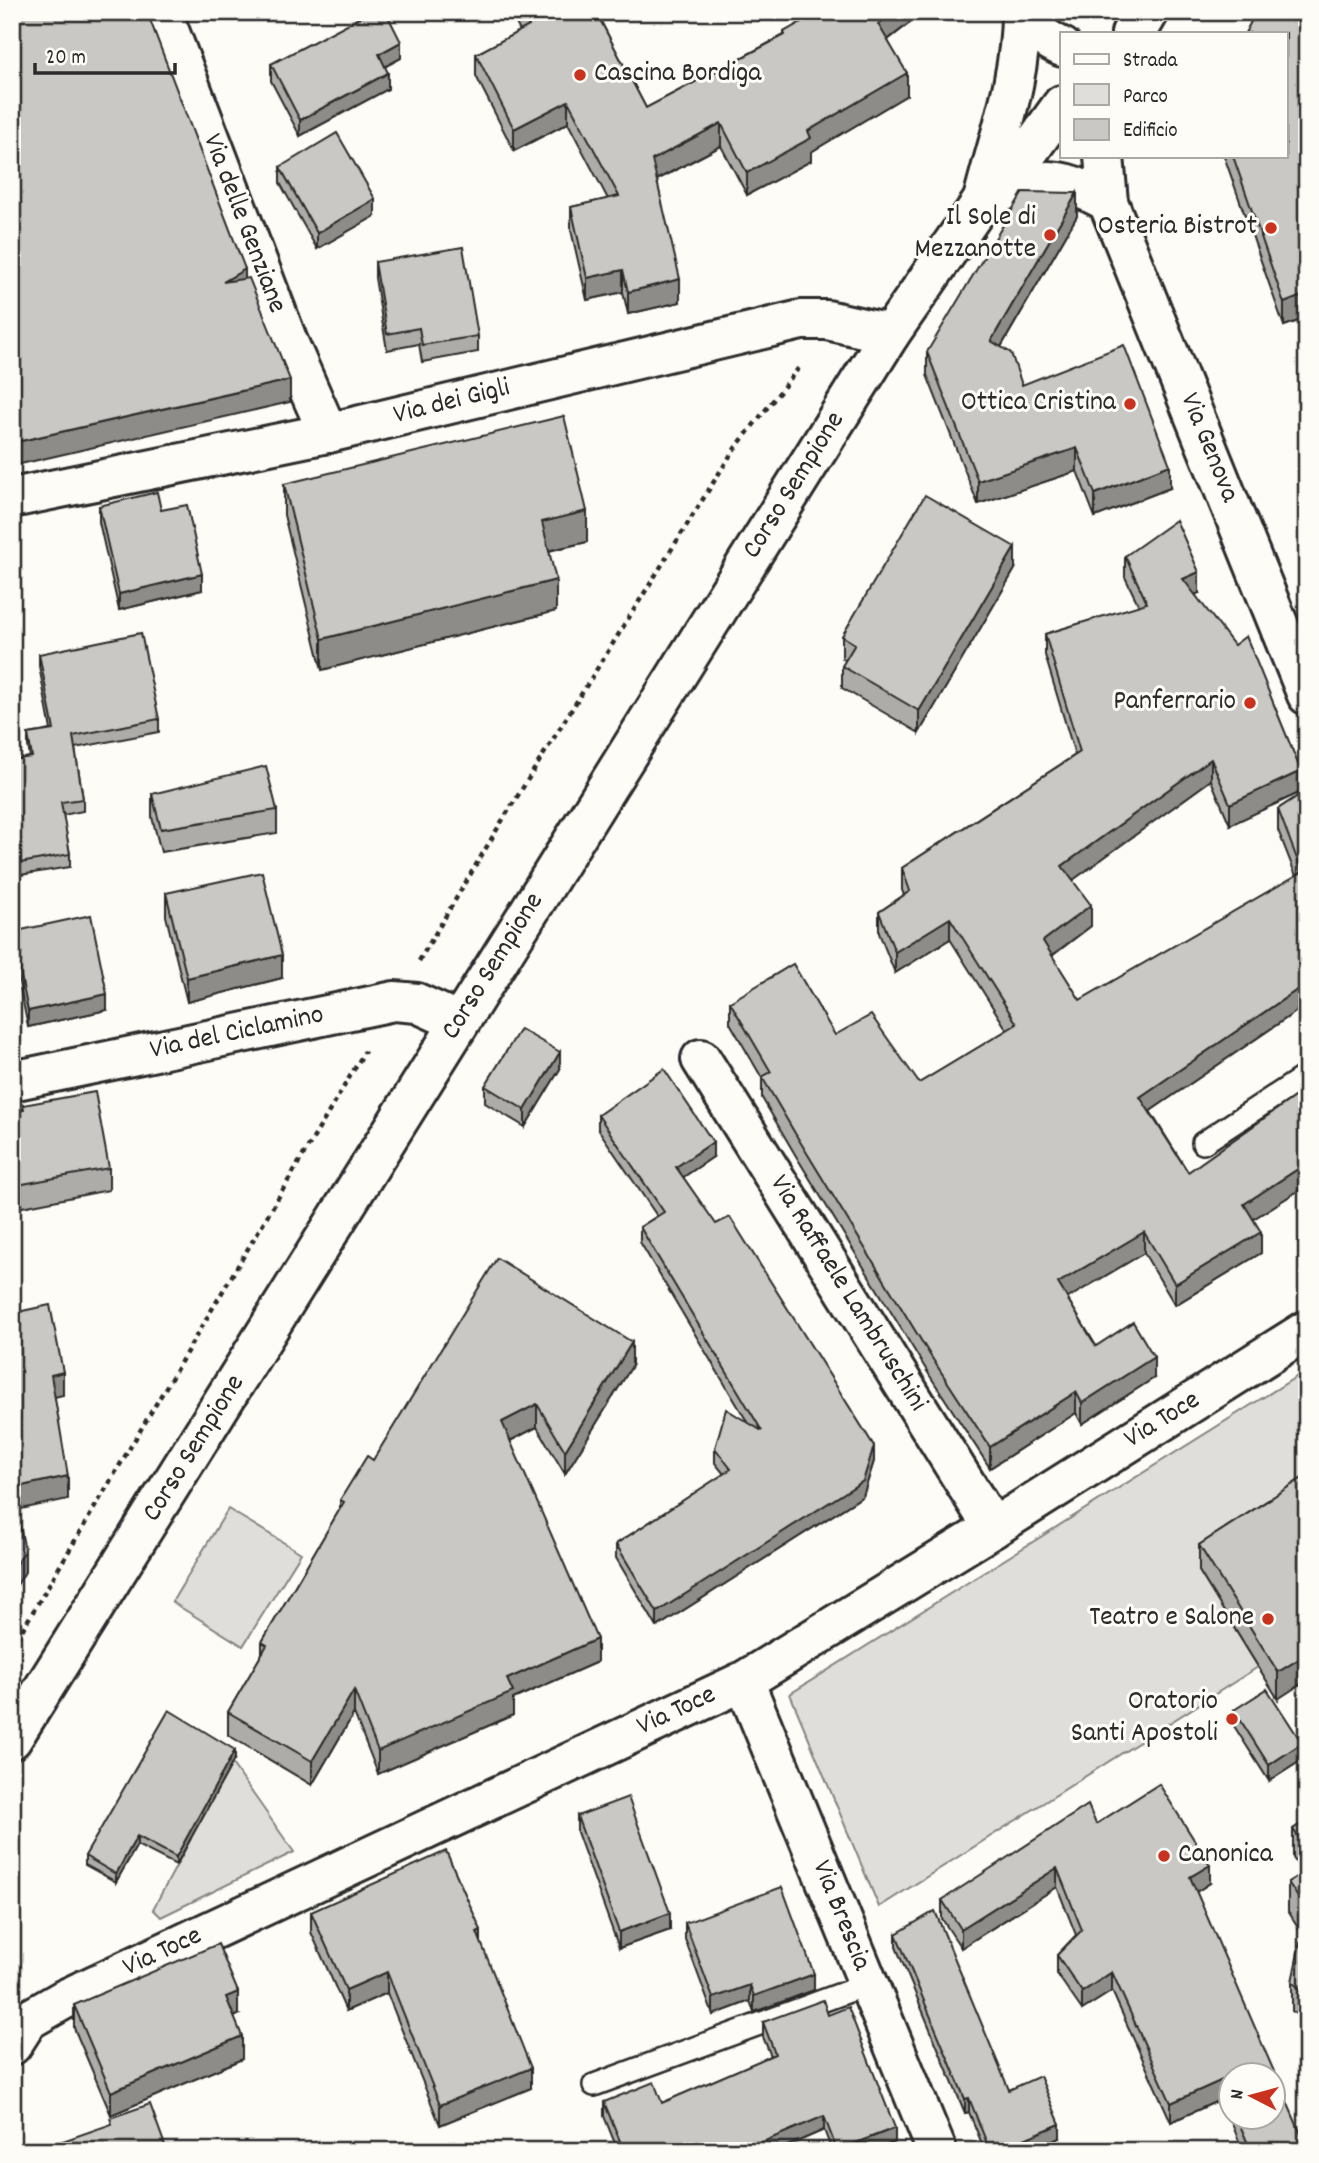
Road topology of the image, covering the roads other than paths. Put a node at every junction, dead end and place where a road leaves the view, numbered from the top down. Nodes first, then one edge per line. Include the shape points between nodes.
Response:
1 (162, 12) edge
2 (1021, 12) edge
3 (1149, 12) edge
4 (1132, 32) edge
5 (1060, 46) edge
6 (1060, 108) edge
7 (1104, 158) edge
8 (983, 200) junction
9 (1108, 202) junction
10 (890, 334) junction
11 (328, 433) junction
12 (12, 498) edge
13 (1307, 695) edge
14 (459, 1022) junction
15 (701, 1059) dead end
16 (1307, 1075) edge
17 (12, 1081) edge
18 (1203, 1143) dead end
19 (1307, 1329) edge
20 (993, 1528) junction
21 (744, 1681) junction
22 (12, 1739) edge
23 (868, 1984) junction
24 (18, 2025) edge
25 (594, 2085) dead end
26 (937, 2151) edge

1 - 11 street, Via delle Genziane via 288,342
2 - 5 street, Corso Sempione via 1038,32
2 - 8 street, Corso Sempione via 1016,75
3 - 4 street
6 - 8 street, Corso Sempione via 1019,165
7 - 9 street, Via Genova
8 - 9 street via 1008,188 1044,180 1083,188
8 - 10 street, Corso Sempione
9 - 13 street, Via Genova
10 - 11 street, Via dei Gigli via 827,320 801,320
10 - 14 street, Corso Sempione
11 - 12 street, Via dei Gigli
14 - 17 street, Via del Ciclamino via 417,1003 394,1002
14 - 22 street, Corso Sempione
15 - 20 street, Via Raffaele Lambruschini
16 - 18 lane
19 - 20 street, Via Toce
20 - 21 street, Via Toce
21 - 23 street, Via Brescia
21 - 24 street, Via Toce via 81,1991
23 - 25 lane
23 - 26 street, Via Brescia

